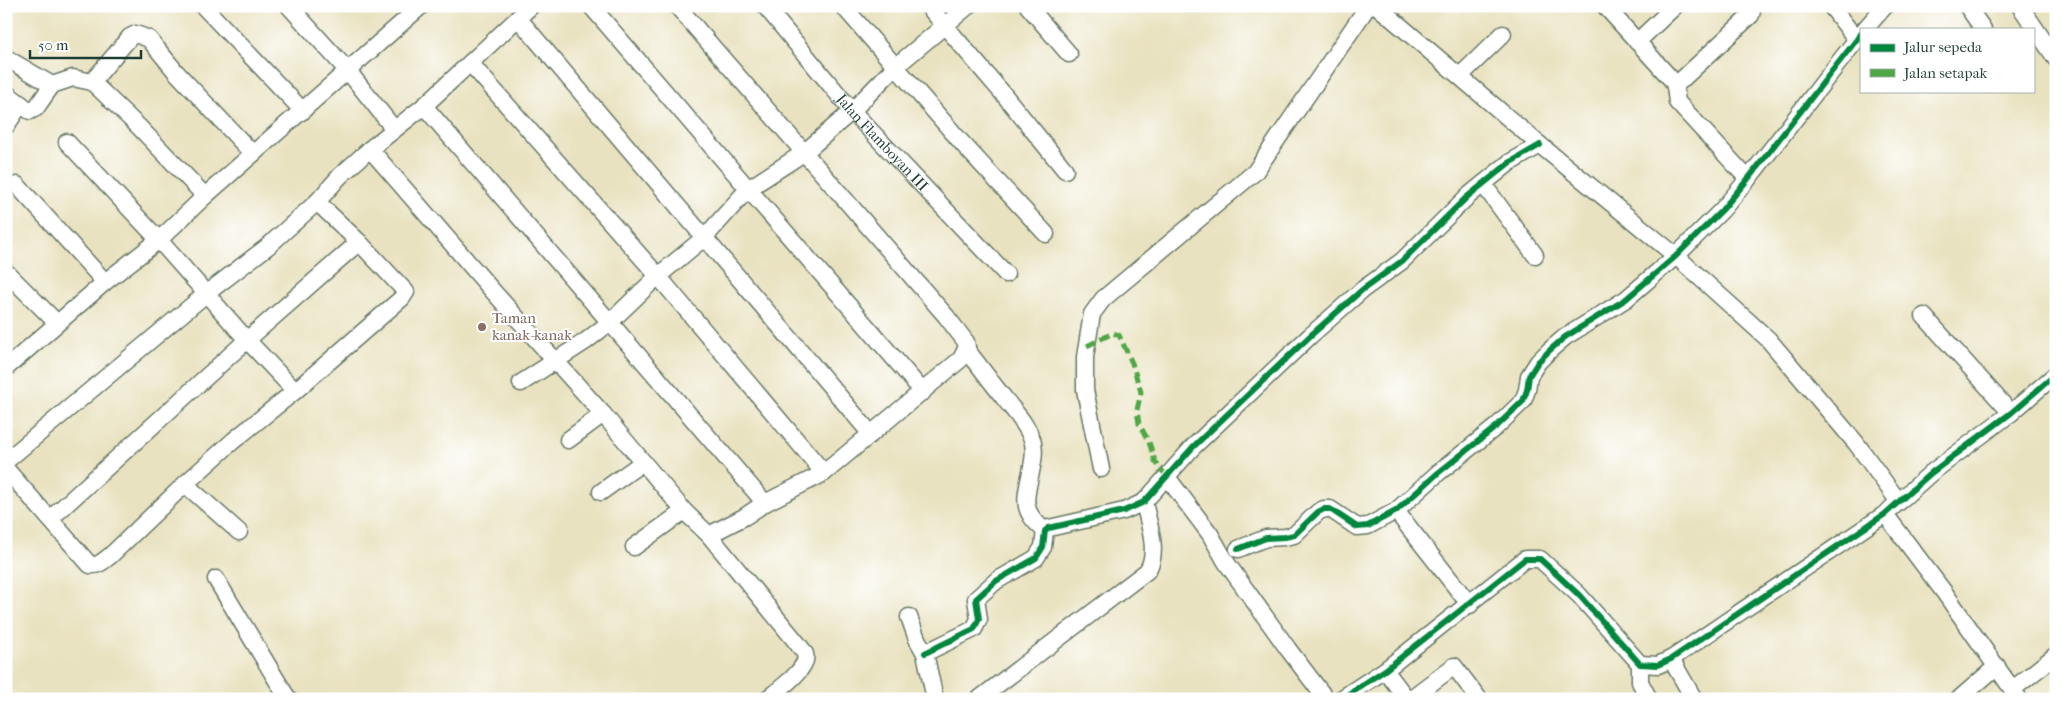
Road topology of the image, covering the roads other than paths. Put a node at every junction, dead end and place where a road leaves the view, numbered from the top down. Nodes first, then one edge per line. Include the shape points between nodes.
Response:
1 (203, 6) edge
2 (289, 6) edge
3 (421, 6) edge
4 (531, 6) edge
5 (591, 6) edge
6 (677, 6) edge
7 (765, 6) edge
8 (843, 6) edge
9 (928, 6) edge
10 (968, 6) edge
11 (1028, 6) edge
12 (1368, 6) edge
13 (1377, 6) edge
14 (1605, 6) edge
15 (1675, 6) edge
16 (1749, 6) edge
17 (1831, 6) edge
18 (1967, 6) edge
19 (2020, 6) edge
20 (1885, 7) edge
21 (518, 18) junction
22 (944, 25) junction
23 (1866, 28) edge
24 (1982, 28) edge
25 (1860, 33) edge
26 (1503, 34) dead end
27 (1860, 35) edge
28 (1637, 42) junction
29 (1069, 54) dead end
30 (6, 58) edge
31 (2056, 59) edge
32 (470, 63) junction
33 (895, 66) junction
34 (348, 71) junction
35 (1460, 76) junction
36 (92, 82) junction
37 (52, 84) junction
38 (1675, 86) junction
39 (6, 93) edge
40 (20, 104) junction
41 (424, 106) junction
42 (304, 111) junction
43 (852, 111) junction
44 (6, 126) edge
45 (394, 129) junction
46 (67, 142) dead end
47 (1540, 145) junction
48 (370, 149) junction
49 (805, 152) junction
50 (253, 154) junction
51 (1065, 170) dead end
52 (1748, 179) junction
53 (1483, 184) junction
54 (16, 185) dead end
55 (748, 189) junction
56 (205, 196) junction
57 (317, 202) junction
58 (1046, 234) dead end
59 (705, 237) junction
60 (159, 240) junction
61 (359, 242) junction
62 (1534, 255) dead end
63 (1676, 256) junction
64 (6, 272) edge
65 (1006, 274) dead end
66 (658, 276) junction
67 (105, 282) junction
68 (207, 293) junction
69 (1924, 316) dead end
70 (57, 323) junction
71 (609, 323) junction
72 (247, 340) junction
73 (966, 349) junction
74 (556, 361) junction
75 (8, 365) edge
76 (2056, 374) edge
77 (521, 383) dead end
78 (295, 391) junction
79 (923, 392) junction
80 (2011, 413) junction
81 (602, 414) junction
82 (871, 434) junction
83 (568, 440) dead end
84 (6, 461) edge
85 (643, 462) junction
86 (6, 469) edge
87 (1100, 469) dead end
88 (824, 473) junction
89 (1167, 477) junction
90 (185, 484) junction
91 (601, 492) dead end
92 (1144, 502) junction
93 (1899, 502) junction
94 (765, 503) junction
95 (684, 511) junction
96 (1396, 511) junction
97 (1884, 514) junction
98 (50, 519) junction
99 (1045, 531) junction
100 (239, 532) dead end
101 (709, 535) junction
102 (634, 547) dead end
103 (1238, 549) dead end
104 (216, 579) dead end
105 (1470, 604) junction
106 (909, 617) dead end
107 (925, 654) junction
108 (2056, 655) edge
109 (1671, 659) junction
110 (1640, 664) junction
111 (1997, 666) junction
112 (1385, 670) junction
113 (2016, 694) edge
114 (288, 699) edge
115 (767, 699) edge
116 (935, 699) edge
117 (979, 699) edge
118 (1326, 699) edge
119 (1341, 699) edge
120 (1409, 699) edge
121 (1479, 699) edge
122 (1649, 699) edge
123 (1694, 699) edge
124 (1959, 699) edge

1 - 42 street
2 - 34 street
3 - 34 street
4 - 21 street
5 - 55 street
6 - 49 street
7 - 43 street, Jalan Flamboyan III
8 - 33 street
9 - 22 street
10 - 22 street
11 - 29 street
12 - 87 street via 1255,172 1103,299 1092,314 1085,390
13 - 35 street
14 - 28 street
15 - 28 street
16 - 38 street via 1751,16
17 - 25 street
18 - 24 street
19 - 31 street
20 - 23 street
21 - 32 street
21 - 59 street
22 - 33 street
22 - 51 street
26 - 35 street
27 - 52 street
28 - 38 street
30 - 37 street
32 - 41 street
32 - 66 street
33 - 43 street
33 - 58 street
34 - 42 street
34 - 45 street
35 - 47 street
36 - 37 street via 73,78
36 - 50 street via 130,37 143,35
36 - 56 street
37 - 40 street via 33,110
38 - 52 street via 1677,102
39 - 40 street
40 - 44 street
41 - 45 street
41 - 71 street
42 - 50 street
43 - 49 street
43 - 65 street, Jalan Flamboyan III
45 - 48 street
46 - 60 street
47 - 53 street via 1509,163
47 - 63 street
48 - 57 street
48 - 74 street
49 - 55 street
49 - 73 street via 946,316 966,342
50 - 56 street
52 - 63 street
53 - 62 street
53 - 89 street via 1402,261 1362,290 1302,344 1193,447
54 - 67 street
55 - 59 street
55 - 79 street
56 - 60 street
57 - 61 street
57 - 68 street via 267,247
59 - 66 street
59 - 82 street
60 - 67 street
60 - 68 street
61 - 72 street
61 - 78 street via 406,292
63 - 93 street via 1768,339 1839,422
63 - 96 street via 1626,299 1550,350 1529,376 1523,401
64 - 70 street
66 - 71 street
66 - 88 street
67 - 70 street
68 - 72 street
68 - 84 street
69 - 80 street
70 - 75 street
71 - 74 street
71 - 94 street
72 - 78 street
72 - 98 street
73 - 79 street via 960,359
73 - 99 street via 1029,431 1034,457 1027,508
74 - 77 street
74 - 81 street
76 - 80 street
78 - 90 street
79 - 82 street
80 - 93 street via 1931,473
81 - 83 street
81 - 85 street
82 - 88 street
85 - 91 street
85 - 95 street
86 - 98 street
88 - 94 street
89 - 92 street
89 - 118 street
90 - 98 street via 110,556 94,566
90 - 100 street
92 - 99 street via 1124,511 1052,526
92 - 117 street via 1153,552 1147,571
93 - 97 street
94 - 101 street
95 - 101 street
95 - 102 street
96 - 103 street via 1362,528 1330,509 1324,509 1294,535 1266,538
96 - 105 street
97 - 109 street
97 - 111 street
99 - 107 street via 1043,547 1036,558 996,581 976,599 979,619 974,629
101 - 115 street via 806,655 799,672
104 - 114 street
105 - 110 street via 1526,559 1540,559 1578,595
105 - 112 street
106 - 107 street
107 - 116 street
108 - 113 street
109 - 110 street via 1658,665
109 - 123 street
110 - 122 street via 1640,682
111 - 113 street
111 - 124 street
112 - 119 street
112 - 120 street
120 - 121 street via 1454,666

